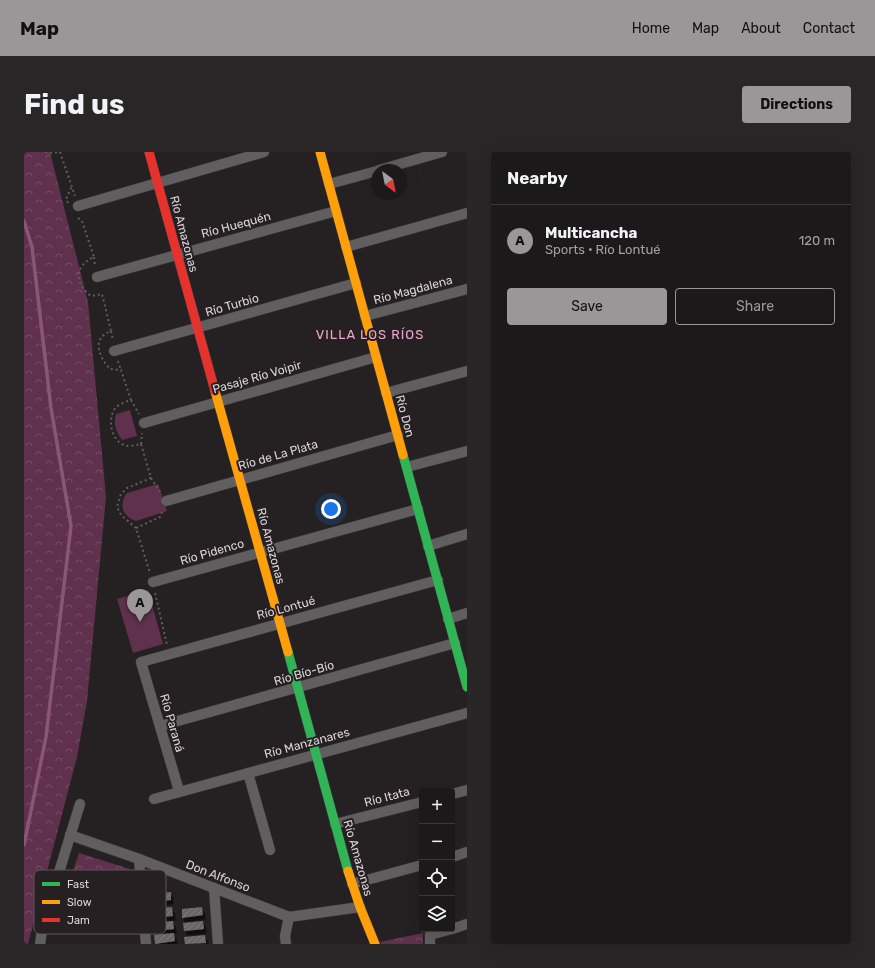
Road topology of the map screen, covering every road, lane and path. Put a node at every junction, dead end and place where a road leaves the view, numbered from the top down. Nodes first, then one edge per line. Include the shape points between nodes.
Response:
1 (45, 152) edge
2 (60, 152) edge
3 (149, 152) edge
4 (264, 152) edge
5 (320, 152) edge
6 (442, 152) edge
7 (399, 164) edge
8 (371, 172) edge
9 (158, 183) junction
10 (329, 184) junction
11 (73, 206) joint
12 (336, 211) junction
13 (467, 213) edge
14 (76, 216) dead end
15 (346, 247) junction
16 (177, 254) junction
17 (97, 276) dead end
18 (356, 283) junction
19 (467, 289) edge
20 (365, 316) junction
21 (198, 328) junction
22 (114, 352) dead end
23 (376, 357) junction
24 (467, 371) edge
25 (386, 393) junction
26 (218, 402) junction
27 (144, 423) dead end
28 (398, 435) junction
29 (467, 450) edge
30 (407, 467) junction
31 (152, 478) junction
32 (240, 479) junction
33 (166, 501) junction
34 (418, 509) junction
35 (136, 528) junction
36 (467, 534) edge
37 (428, 546) junction
38 (260, 552) junction
39 (438, 580) junction
40 (153, 582) junction
41 (467, 613) edge
42 (448, 618) junction
43 (280, 623) junction
44 (455, 643) junction
45 (169, 654) junction
46 (141, 662) joint
47 (467, 687) edge
48 (298, 688) junction
49 (467, 713) edge
50 (160, 726) junction
51 (316, 754) junction
52 (248, 773) junction
53 (467, 790) edge
54 (179, 792) junction
55 (455, 793) edge
56 (154, 799) dead end
57 (419, 803) edge
58 (80, 804) dead end
59 (335, 824) junction
60 (70, 835) junction
61 (270, 850) dead end
62 (467, 852) edge
63 (455, 856) edge
64 (139, 860) junction
65 (419, 866) edge
66 (59, 870) edge
67 (140, 870) edge
68 (166, 870) edge
69 (166, 870) edge
70 (352, 884) junction
71 (214, 888) junction
72 (360, 907) junction
73 (289, 917) junction
74 (467, 924) edge
75 (455, 928) edge
76 (445, 932) edge
77 (42, 934) edge
78 (145, 934) edge
79 (430, 940) edge
80 (40, 944) edge
81 (146, 944) edge
82 (218, 944) edge
83 (286, 944) edge
84 (375, 944) edge

1 - 2 path
2 - 11 path via 72,186 66,199
3 - 9 street, Río Amazonas
4 - 9 street
5 - 10 street, Río Don
6 - 7 street
8 - 10 street
9 - 11 street
9 - 16 street, Río Amazonas
10 - 12 street, Río Don
12 - 15 street, Río Don
12 - 16 street, Río Huequén
13 - 15 street
14 - 31 path via 82,221 94,257 80,267 79,281 81,287 91,296 102,294 111,331 104,334 100,340 100,354 110,369 121,370 131,400 114,409 110,421 113,434 121,444 141,444
15 - 18 street, Río Don
16 - 17 street, Río Huequén
16 - 21 street, Río Amazonas
18 - 20 street, Río Don
18 - 21 street, Río Turbio
19 - 20 street, Río Magdalena
20 - 23 street, Río Don
21 - 22 street, Río Turbio
21 - 26 street, Río Amazonas
23 - 25 street, Río Don
23 - 26 street, Pasaje Río Voipir
24 - 25 street
25 - 28 street, Río Don
26 - 27 street, Pasaje Río Voipir
26 - 32 street, Río Amazonas
28 - 30 street, Río Don
28 - 32 street, Río de La Plata
29 - 30 street
30 - 34 street, Río Don
31 - 33 path
31 - 35 path via 127,488 118,500 117,507 121,515
32 - 33 street, Río de La Plata
32 - 38 street, Río Amazonas
33 - 35 path via 160,517
34 - 37 street, Río Don
34 - 38 street, Río Pidenco
35 - 40 path
36 - 37 street
37 - 39 street, Río Don
38 - 40 street, Río Pidenco
38 - 43 street, Río Amazonas
39 - 42 street, Río Don
39 - 43 street, Río Lontué
40 - 45 path
41 - 42 street
42 - 44 street, Río Don
43 - 45 street, Río Lontué
43 - 48 street, Río Amazonas
44 - 47 street, Río Don
44 - 48 street, Río Bío-Bío
45 - 46 street, Río Lontué
46 - 50 street, Río Paraná
48 - 50 street, Río Bío-Bío
48 - 51 street, Río Amazonas
49 - 51 street, Río Manzanares
50 - 54 street, Río Paraná
51 - 52 street, Río Manzanares
51 - 59 street, Río Amazonas
52 - 54 street, Río Manzanares
52 - 61 street
53 - 55 street
54 - 56 street, Río Manzanares
57 - 59 street, Río Itata
58 - 60 street
59 - 70 street, Río Amazonas
60 - 64 street, Don Alfonso
60 - 66 street
62 - 63 street
64 - 67 street
64 - 69 street, Don Alfonso
65 - 70 street
68 - 71 street, Don Alfonso
70 - 72 street, Río Amazonas
71 - 73 street, Don Alfonso
71 - 82 street
72 - 73 street, Don Alfonso
72 - 84 street, Río Amazonas
73 - 83 street
74 - 75 street
76 - 79 street
77 - 80 street
78 - 81 street

